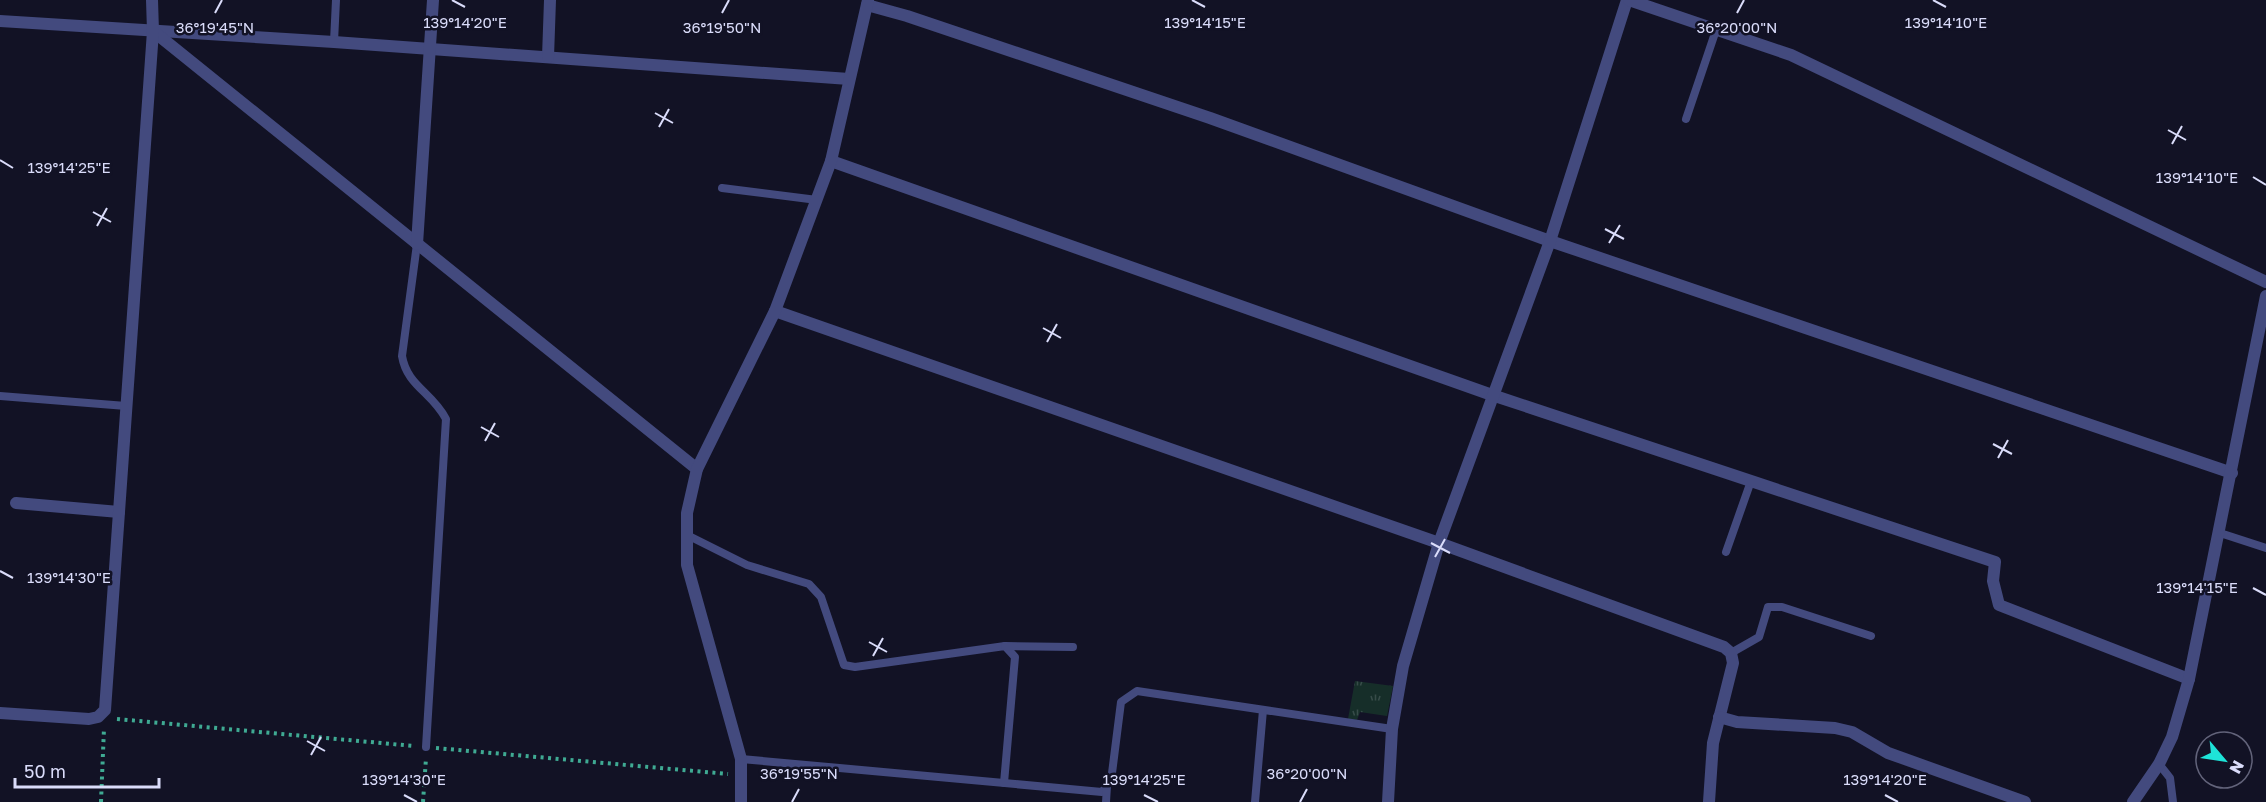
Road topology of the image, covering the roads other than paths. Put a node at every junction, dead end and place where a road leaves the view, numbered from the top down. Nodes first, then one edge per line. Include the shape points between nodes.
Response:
1 (152, 0) edge
2 (336, 0) edge
3 (433, 0) edge
4 (550, 0) edge
5 (1628, 0) edge
6 (868, 2) edge
7 (0, 21) edge
8 (1716, 30) junction
9 (153, 31) junction
10 (334, 42) junction
11 (430, 48) junction
12 (548, 57) junction
13 (849, 79) junction
14 (1686, 118) dead end
15 (831, 161) junction
16 (722, 188) dead end
17 (817, 200) junction
18 (1550, 241) junction
19 (417, 244) junction
20 (2266, 282) edge
21 (2266, 296) edge
22 (776, 310) junction
23 (1492, 395) junction
24 (0, 396) edge
25 (126, 406) junction
26 (697, 469) junction
27 (2232, 473) junction
28 (1751, 481) junction
29 (16, 503) dead end
30 (119, 512) junction
31 (2220, 533) junction
32 (687, 535) junction
33 (1439, 543) junction
34 (2266, 548) edge
35 (1726, 552) dead end
36 (1871, 636) dead end
37 (1005, 646) junction
38 (1073, 647) dead end
39 (1731, 654) junction
40 (2189, 679) junction
41 (1263, 710) junction
42 (0, 713) edge
43 (1719, 717) junction
44 (1392, 729) junction
45 (426, 747) road end
46 (741, 759) junction
47 (2158, 764) junction
48 (1004, 783) junction
49 (1107, 786) junction
50 (741, 802) edge
51 (1106, 802) edge
52 (1255, 802) edge
53 (1388, 802) edge
54 (1709, 802) edge
55 (2025, 802) edge
56 (2133, 802) edge
57 (2174, 802) edge

1 - 9 street
2 - 10 lane
3 - 11 street
4 - 12 street
5 - 8 street
5 - 18 street
6 - 13 street
6 - 18 street via 1199,114
7 - 9 street
8 - 14 lane
8 - 20 street via 1791,55
9 - 10 street
9 - 19 street
9 - 25 street
10 - 11 street
11 - 12 street
11 - 19 street
12 - 13 street
13 - 15 street
15 - 17 street
15 - 23 street
16 - 17 lane
17 - 22 street
18 - 23 street
18 - 27 street
19 - 26 street
19 - 45 lane via 402,356 405,373 438,404 446,419
21 - 27 street
22 - 26 street
22 - 33 street
23 - 28 street
23 - 33 street
24 - 25 lane
25 - 30 street
26 - 32 street via 687,513
27 - 31 street
28 - 35 lane
28 - 40 street via 1995,562 1993,581 1999,605
29 - 30 street
30 - 42 street via 105,710 98,717
31 - 34 lane
31 - 40 street
32 - 37 lane via 747,565 809,584 821,597 844,665 855,667
32 - 46 street via 687,565
33 - 39 street via 1713,643
33 - 44 street via 1403,666
36 - 39 lane via 1782,607 1768,607 1759,637
37 - 38 lane
37 - 48 lane via 1015,657
39 - 43 street via 1733,663
40 - 47 street via 2172,737
41 - 44 lane
41 - 49 lane via 1137,690 1121,702 1111,781
41 - 52 lane
43 - 54 street
43 - 55 street via 1852,732 1888,753
44 - 53 street
46 - 48 lane
46 - 50 street
47 - 56 street
47 - 57 lane via 2170,778
48 - 49 lane via 1102,792
49 - 51 lane

